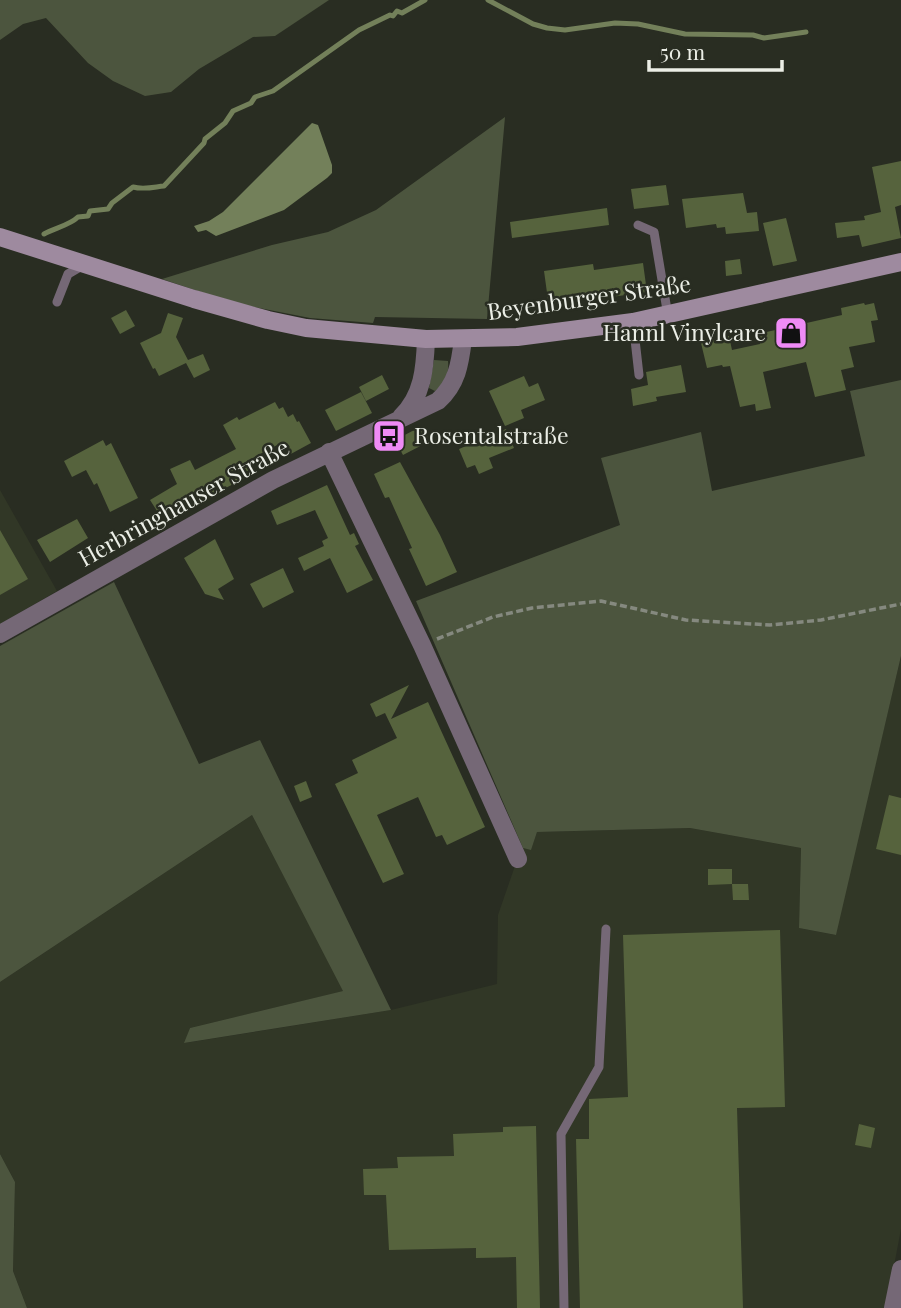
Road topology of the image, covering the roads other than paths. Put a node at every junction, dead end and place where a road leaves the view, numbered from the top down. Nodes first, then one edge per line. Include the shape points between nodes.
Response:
1 (638, 225) dead end
2 (0, 237) edge
3 (901, 262) edge
4 (85, 264) junction
5 (57, 302) dead end
6 (668, 316) junction
7 (633, 322) junction
8 (426, 340) junction
9 (463, 340) junction
10 (639, 375) dead end
11 (396, 422) junction
12 (329, 452) junction
13 (0, 634) edge
14 (518, 859) dead end
15 (606, 929) dead end
16 (901, 1269) edge
17 (564, 1308) edge
18 (893, 1308) edge

1 - 6 lane via 653,232
2 - 4 main road, Beyenburger Straße
3 - 6 main road, Beyenburger Straße
4 - 5 lane via 68,274
4 - 8 main road, Beyenburger Straße via 268,320
6 - 7 main road, Beyenburger Straße
7 - 9 main road, Beyenburger Straße
7 - 10 lane
8 - 9 main road, Beyenburger Straße
8 - 11 street, Herbringhauser Straße via 419,390 412,406
9 - 11 street, Herbringhauser Straße via 459,369 449,391
11 - 12 street, Herbringhauser Straße
12 - 13 street, Herbringhauser Straße
12 - 14 street
15 - 17 lane via 599,1067 561,1134
16 - 18 street

